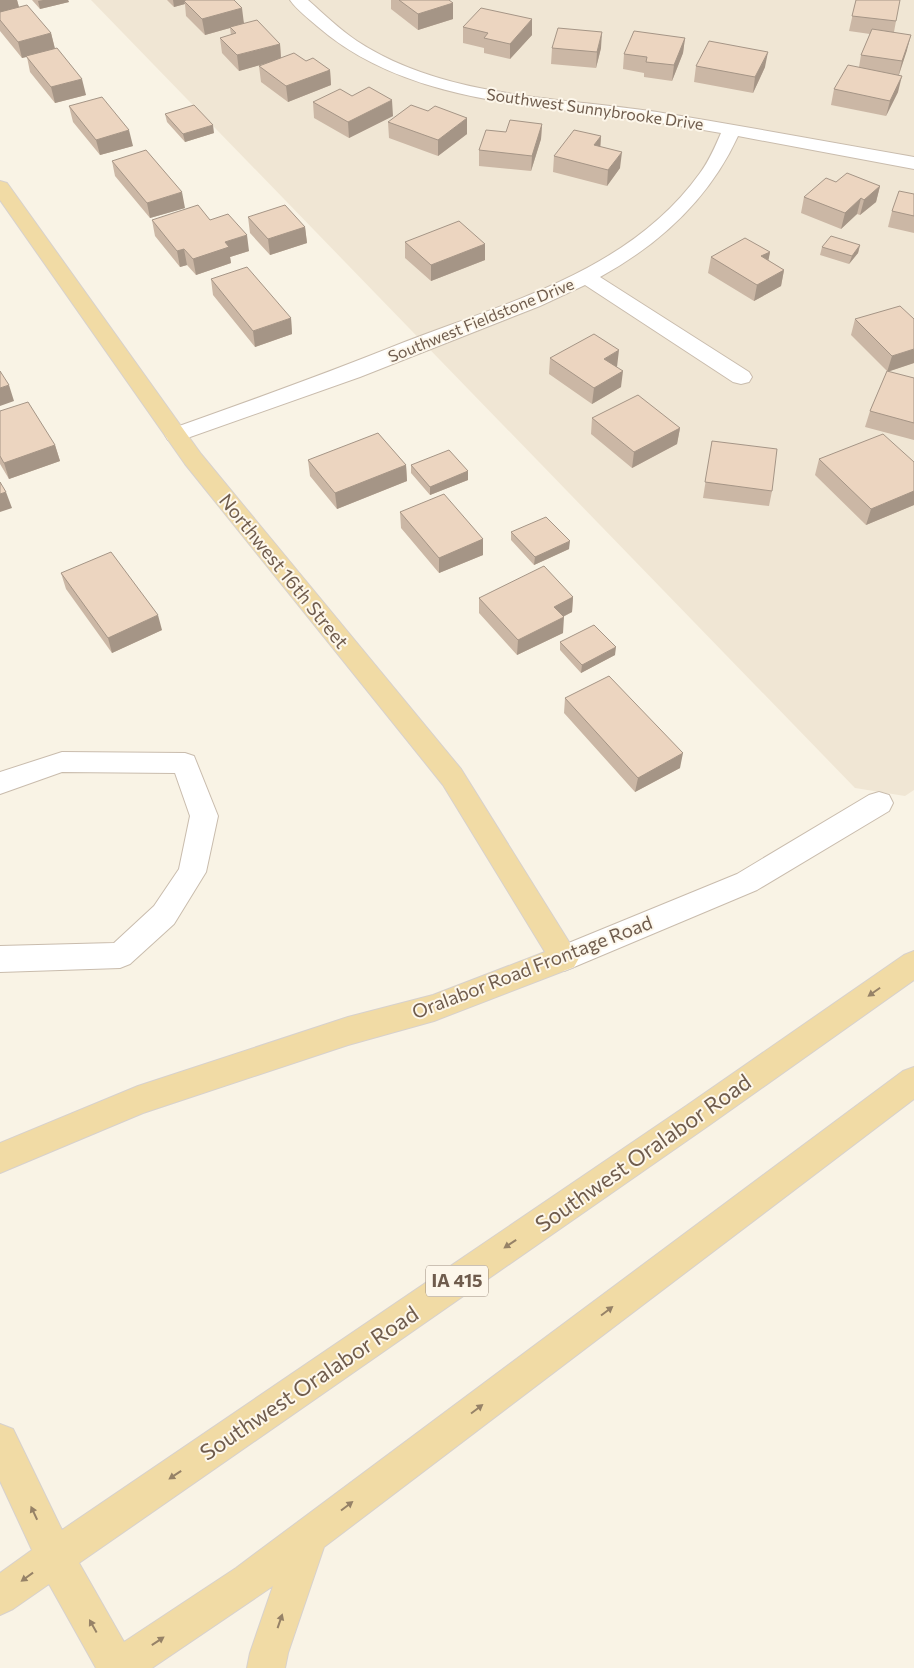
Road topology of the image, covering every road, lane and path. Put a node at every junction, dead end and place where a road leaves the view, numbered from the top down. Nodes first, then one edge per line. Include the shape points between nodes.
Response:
1 (298, 0) edge
2 (732, 130) junction
3 (914, 163) edge
4 (0, 187) edge
5 (587, 277) junction
6 (741, 377) dead end
7 (176, 435) junction
8 (0, 783) edge
9 (879, 803) dead end
10 (564, 958) junction
11 (0, 959) edge
12 (914, 964) edge
13 (914, 1081) edge
14 (0, 1158) edge
15 (0, 1442) edge
16 (310, 1534) junction
17 (54, 1557) junction
18 (0, 1596) edge
19 (117, 1668) edge
20 (266, 1668) edge

1 - 2 street, Southwest Sunnybrooke Drive via 359,49 420,78 512,98
2 - 3 street, Southwest Sunnybrooke Drive
2 - 5 street, Southwest Fieldstone Drive via 708,176 684,206 655,233
4 - 7 main road, Northwest 16th Street
5 - 6 street
5 - 7 street, Southwest Fieldstone Drive via 344,375
7 - 10 main road, Northwest 16th Street via 192,459 452,777
8 - 11 street via 62,762 185,763 204,816 192,872 164,915 120,955
9 - 10 street, Oralabor Road Frontage Road via 747,882
10 - 14 main road, Oralabor Road Frontage Road via 434,1008 348,1031 138,1100
12 -> 17 main road, Southwest Oralabor Road / IA 415
16 -> 13 main road
17 -> 15 main road
19 -> 16 main road via 248,1581
20 -> 16 main road
17 -> 18 main road, Southwest Oralabor Road / IA 415
19 -> 17 main road

